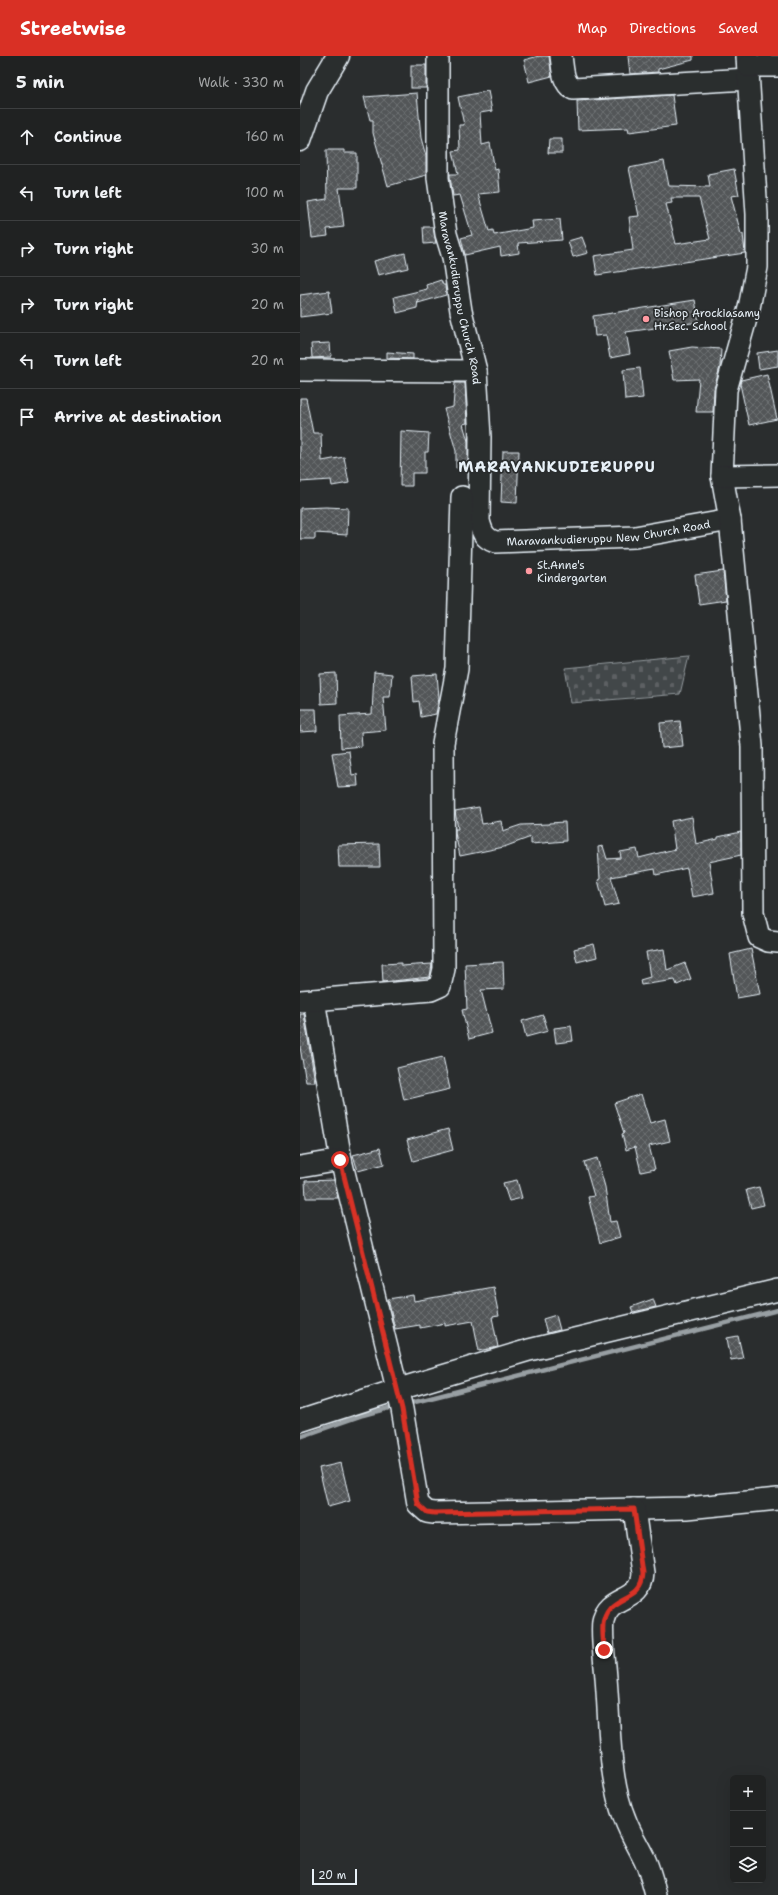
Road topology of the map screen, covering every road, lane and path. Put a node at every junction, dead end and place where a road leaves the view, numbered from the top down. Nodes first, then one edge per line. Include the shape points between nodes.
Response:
1 (338, 56) edge
2 (438, 56) edge
3 (561, 56) edge
4 (778, 66) edge
5 (747, 67) edge
6 (306, 103) edge
7 (300, 140) edge
8 (300, 370) edge
9 (476, 371) junction
10 (778, 475) edge
11 (722, 476) junction
12 (462, 497) dead end
13 (730, 520) junction
14 (486, 539) joint
15 (778, 942) edge
16 (307, 1001) edge
17 (340, 1160) junction
18 (300, 1167) edge
19 (778, 1290) edge
20 (399, 1399) junction
21 (300, 1421) edge
22 (778, 1499) edge
23 (634, 1509) junction
24 (656, 1895) edge

1 - 6 main road via 317,91
2 - 9 street, Maravankudieruppu Church Road via 438,178 461,311
3 - 5 street via 565,80 573,89
4 - 5 street
5 - 11 street via 757,214 757,267 749,308 726,390
6 - 7 main road
8 - 9 street
9 - 14 street, Maravankudieruppu Church Road via 480,437 479,521
10 - 11 street
11 - 13 street
12 - 16 street via 457,669 443,743 443,979 440,986 431,990
13 - 14 street, Maravankudieruppu New Church Road via 635,537 495,542
13 - 15 street via 752,746 753,913 759,937 768,942
16 - 17 street
17 - 18 street
17 - 20 street
19 - 20 street via 529,1350
20 - 21 street
20 - 23 street via 416,1500 427,1512
22 - 23 street via 688,1508
23 - 24 street via 643,1583 638,1590 616,1602 607,1611 603,1621 604,1650 615,1784 624,1819 646,1862

